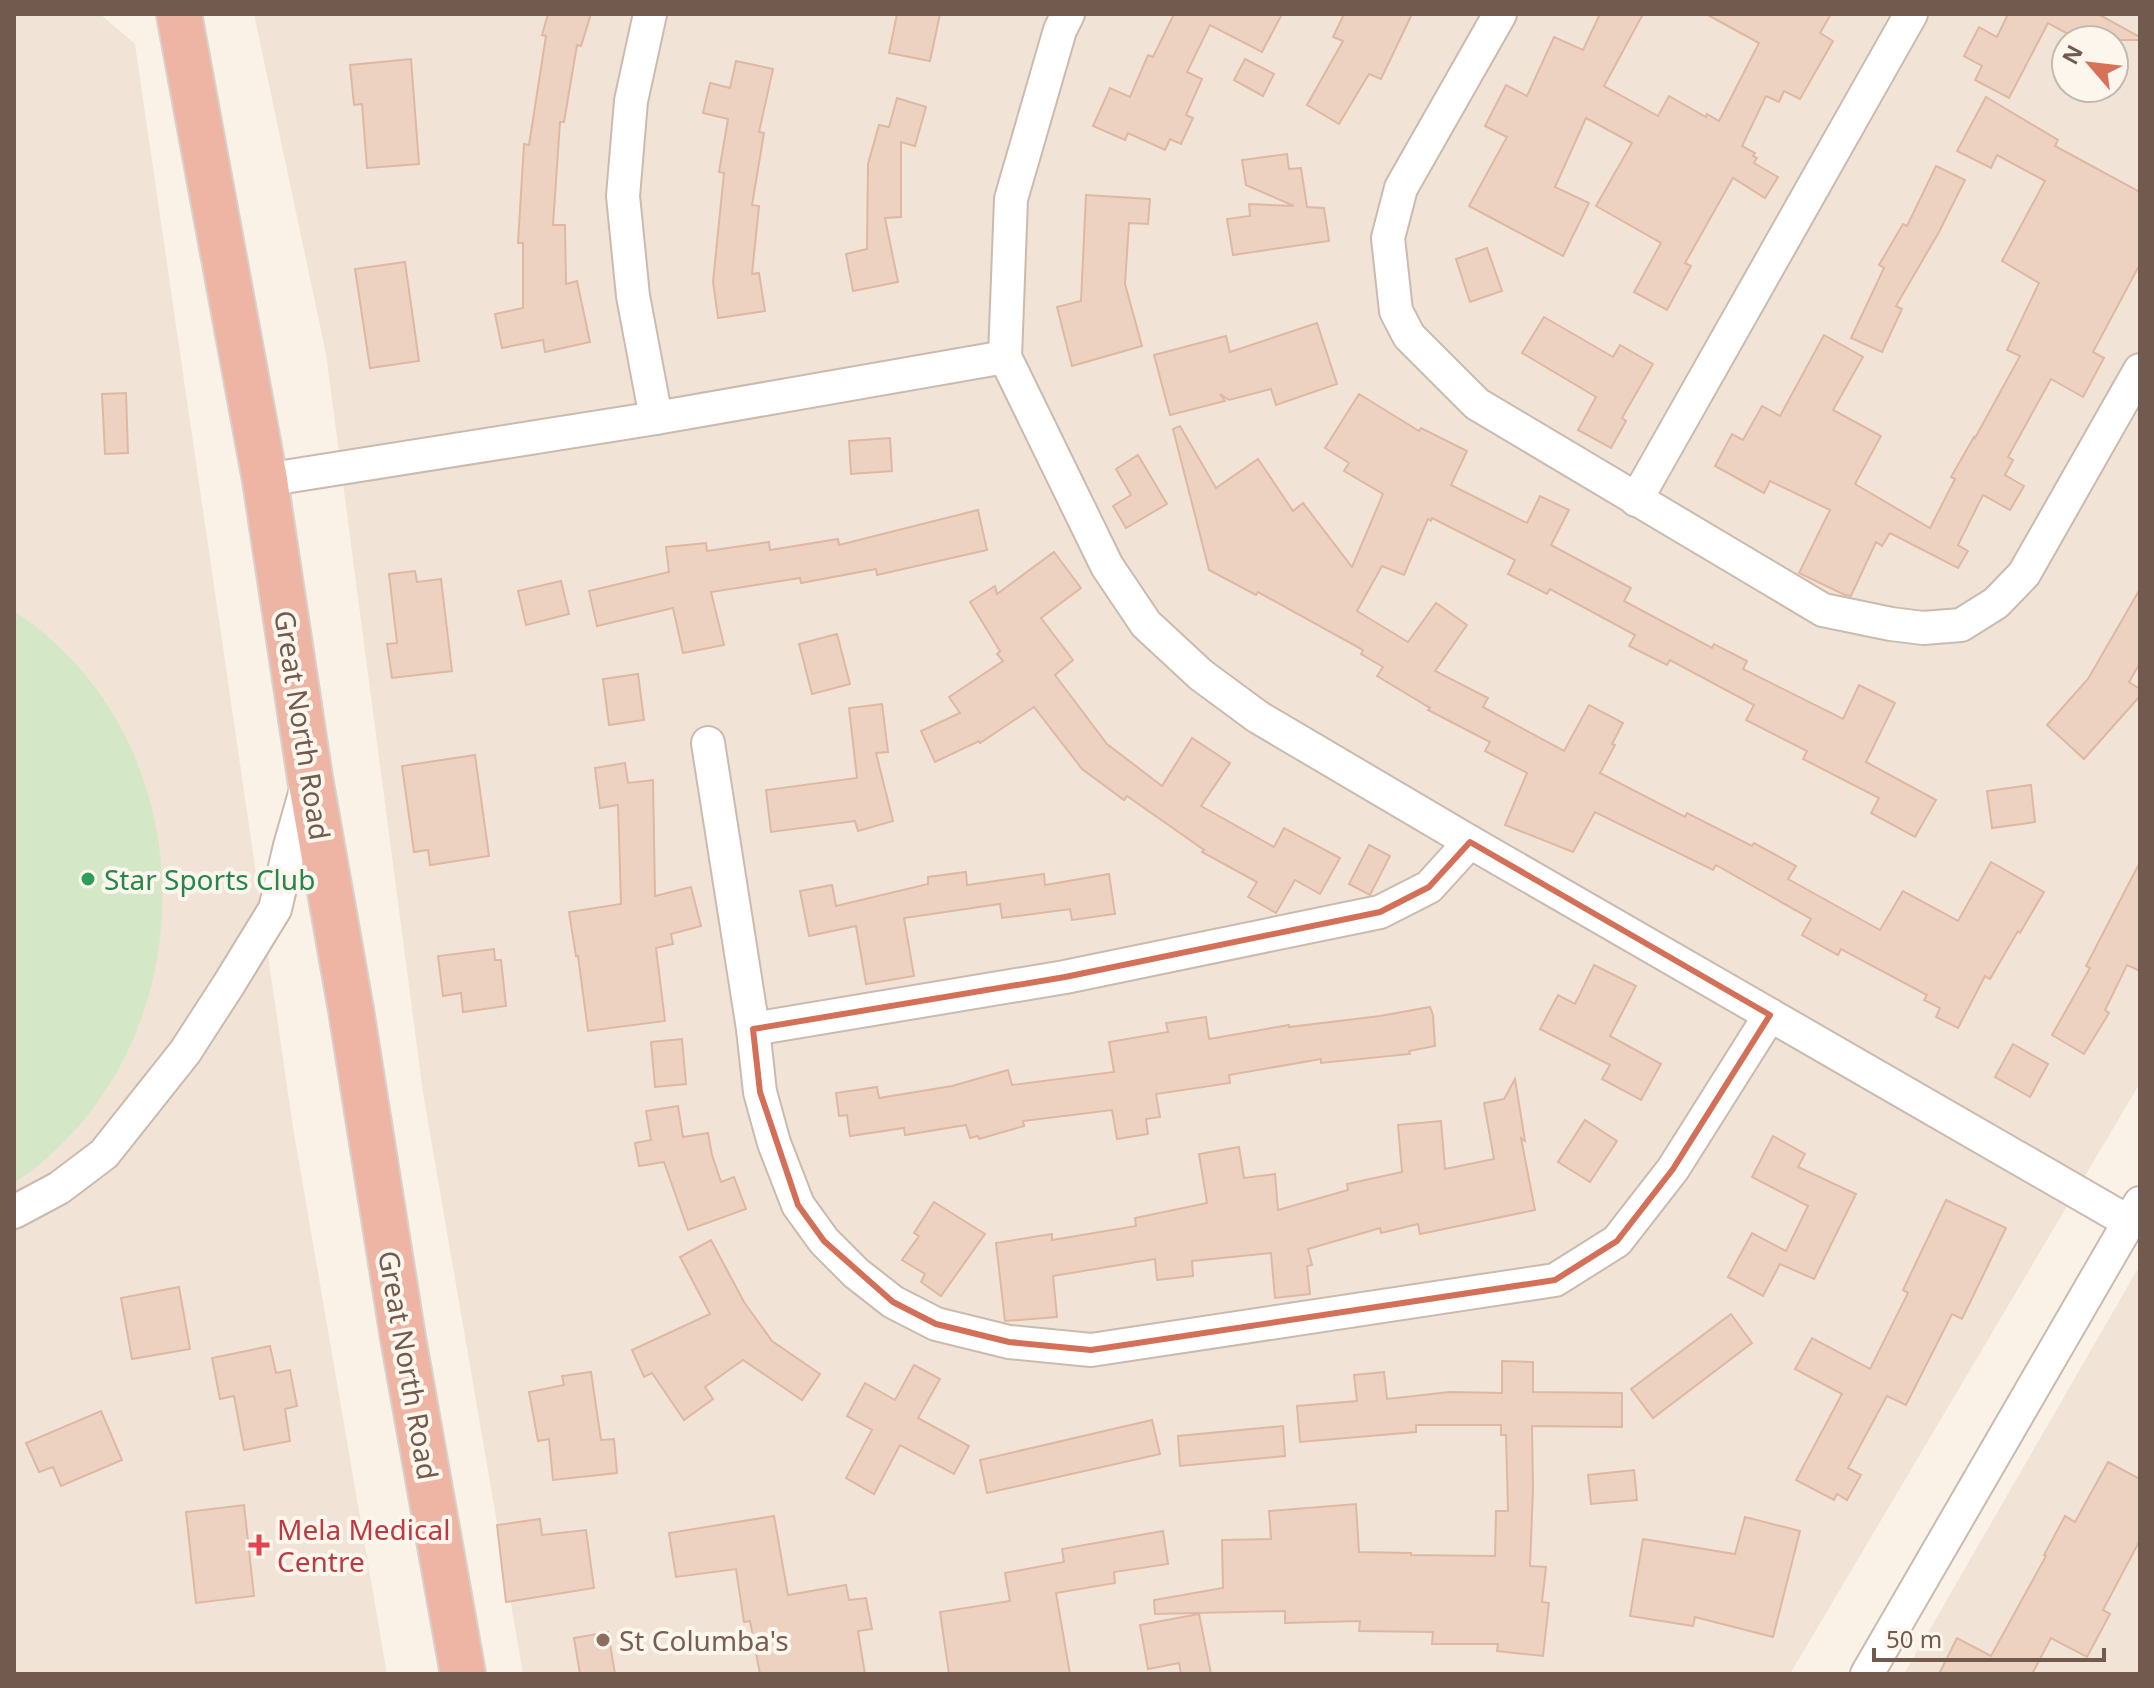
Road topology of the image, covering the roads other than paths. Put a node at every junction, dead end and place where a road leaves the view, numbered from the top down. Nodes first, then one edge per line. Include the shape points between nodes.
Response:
1 (179, 14) edge
2 (650, 14) edge
3 (1068, 14) edge
4 (1500, 14) edge
5 (1911, 14) edge
6 (1005, 357) junction
7 (2140, 370) edge
8 (656, 418) junction
9 (265, 480) junction
10 (1636, 500) junction
11 (708, 743) dead end
12 (310, 778) junction
13 (1470, 842) junction
14 (1770, 1015) junction
15 (753, 1029) junction
16 (14, 1212) edge
17 (2134, 1212) edge
18 (463, 1674) edge
19 (1867, 1674) edge

1 - 9 highway, Great North Road
2 - 8 street via 631,101 623,196 633,296
3 - 6 street via 1011,199
4 - 10 street via 1401,188 1388,238 1396,311 1409,336 1477,404
5 - 10 street
6 - 8 street
6 - 13 street via 1107,566 1146,624 1201,675 1258,717
7 - 10 street via 2024,574 1996,603 1961,625 1923,628 1823,610
8 - 9 street
9 - 12 highway, Great North Road
11 - 15 street
12 - 16 street via 275,909 185,1052 104,1154 59,1188
12 - 18 highway, Great North Road
13 - 14 street
13 - 15 street via 1429,887 1380,912 1065,977
14 - 15 street via 1673,1169 1617,1241 1555,1280 1091,1350 1009,1342 936,1324 893,1302 856,1273 798,1205 760,1092
14 - 17 street
17 - 19 street

